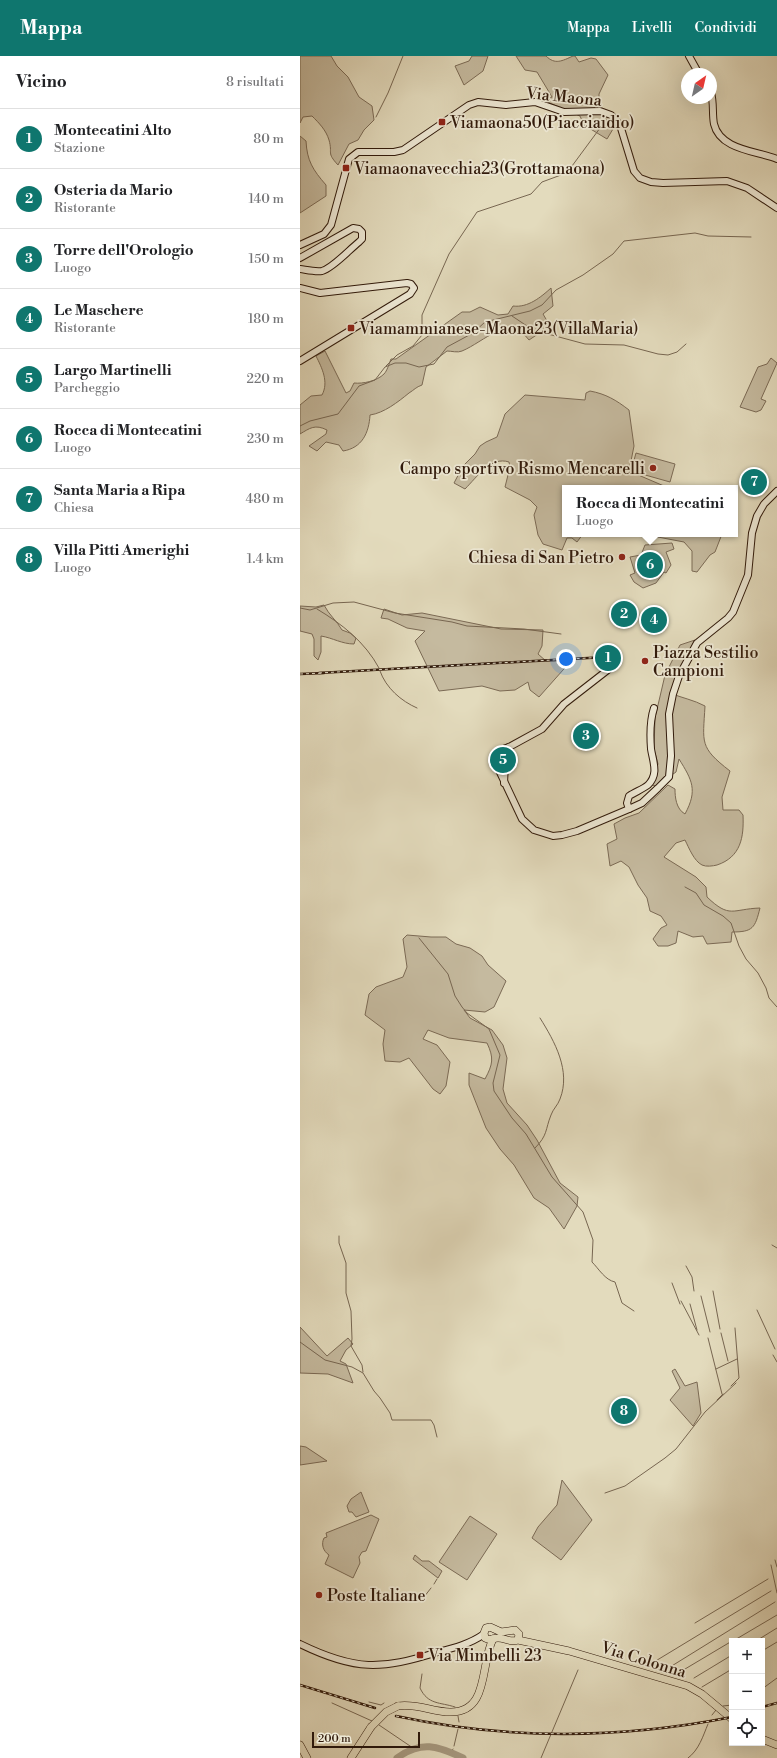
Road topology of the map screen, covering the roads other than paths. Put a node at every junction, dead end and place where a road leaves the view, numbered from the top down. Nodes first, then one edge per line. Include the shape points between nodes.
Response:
1 (689, 56) edge
2 (696, 68) edge
3 (712, 104) edge
4 (777, 159) edge
5 (777, 208) edge
6 (300, 245) edge
7 (300, 258) edge
8 (300, 268) edge
9 (300, 288) edge
10 (300, 361) edge
11 (777, 491) edge
12 (609, 669) dead end
13 (654, 708) dead end
14 (509, 747) junction
15 (504, 784) junction
16 (629, 809) junction
17 (487, 1637) junction
18 (519, 1638) junction
19 (300, 1644) edge
20 (729, 1717) edge
21 (765, 1740) edge
22 (300, 1745) edge
23 (777, 1745) edge
24 (307, 1758) edge
25 (351, 1758) edge

1 - 2 main road
3 - 4 main road via 714,123 723,138 739,147
5 - 6 main road, Via Maona via 747,188 727,181 663,183 640,178 634,171 620,125 611,115 600,112 564,112 535,102 506,105 478,102 469,105 404,150 358,152 349,159 331,225 324,234
7 - 8 main road via 353,228 362,232 362,239 328,268 322,271
9 - 10 main road via 320,293 407,283 414,288 410,294
11 - 16 main road via 764,504 757,516 752,533 748,574 733,612 697,643 673,694 670,714 669,777 642,802
12 - 14 main road via 564,704 542,729
13 - 16 main road via 651,750 655,764 654,775 648,785 629,796
14 - 15 main road
14 - 15 main road via 500,750 496,760
15 - 16 main road via 522,819 530,828 546,834 557,836 571,833
17 - 18 main road via 513,1642
17 - 18 main road via 486,1628 490,1627 501,1632 515,1630
17 - 19 main road via 411,1661 373,1666 342,1662
17 - 25 main road, bridge via 480,1692 475,1701 467,1708 450,1712 398,1706 378,1718
18 - 20 main road, Via Colonna via 539,1645 569,1650 688,1686 702,1694
21 - 23 main road
22 - 24 main road

